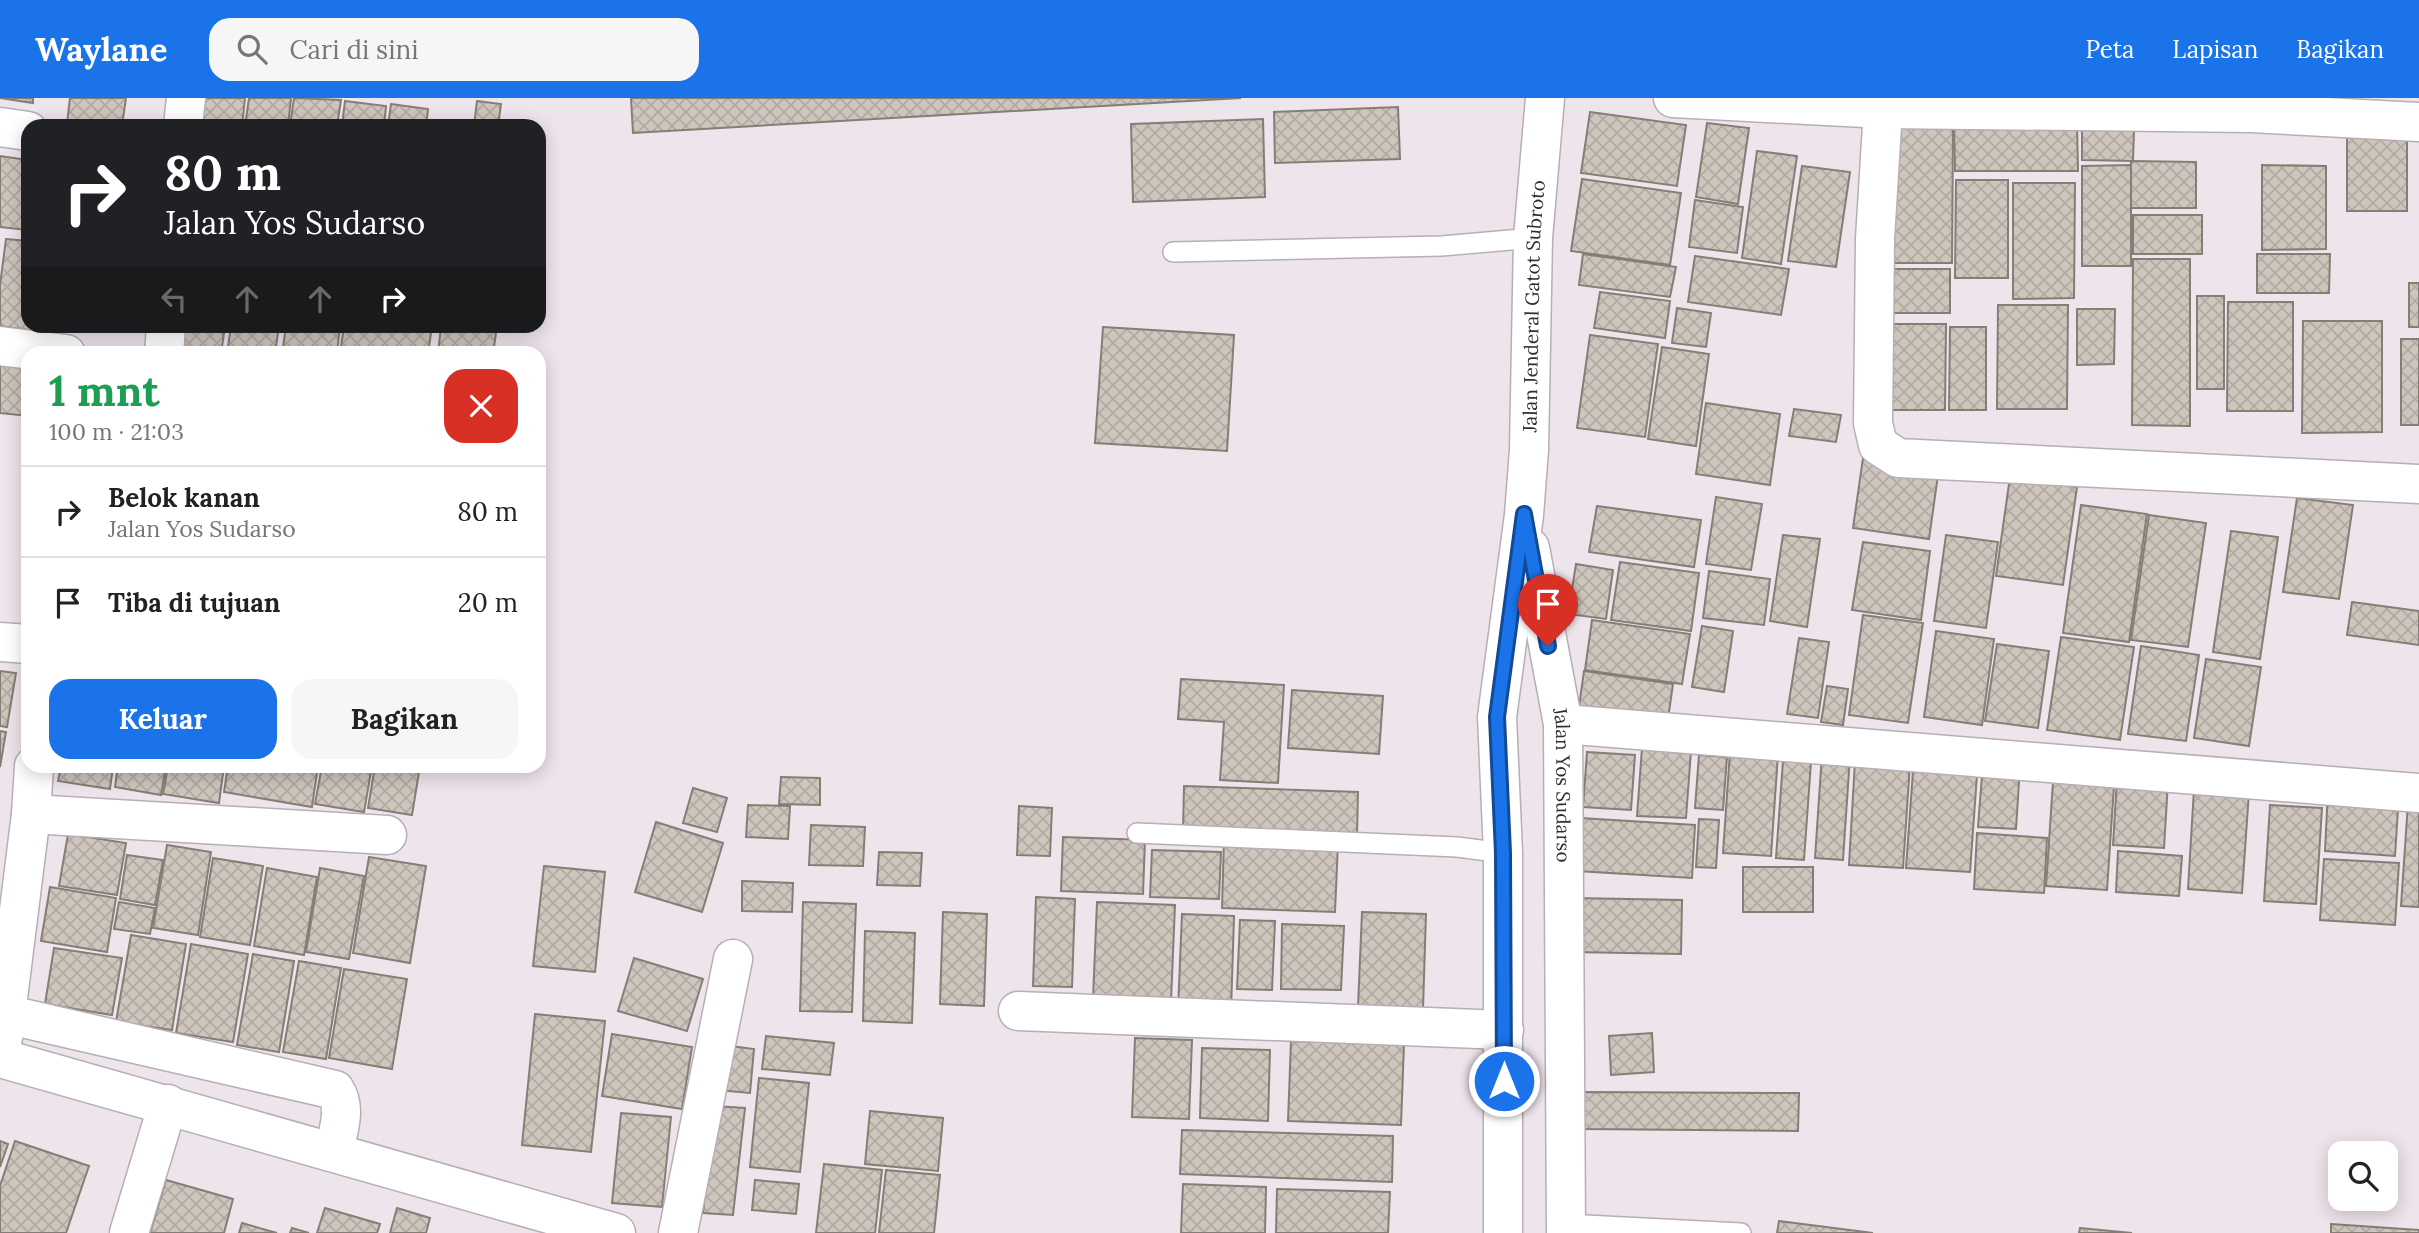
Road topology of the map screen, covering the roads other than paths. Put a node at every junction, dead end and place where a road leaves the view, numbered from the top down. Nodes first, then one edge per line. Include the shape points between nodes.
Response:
1 (186, 98) edge
2 (1545, 98) edge
3 (1674, 98) edge
4 (2113, 104) edge
5 (1883, 109) junction
6 (184, 119) edge
7 (2419, 122) edge
8 (0, 127) edge
9 (21, 130) edge
10 (1532, 238) junction
11 (1173, 252) dead end
12 (0, 346) edge
13 (21, 349) edge
14 (2419, 484) edge
15 (1524, 514) junction
16 (0, 642) edge
17 (21, 644) edge
18 (1563, 724) junction
19 (34, 773) edge
20 (2419, 793) edge
21 (31, 814) junction
22 (1137, 833) dead end
23 (387, 835) dead end
24 (1503, 853) junction
25 (733, 959) dead end
26 (1018, 1011) dead end
27 (5, 1014) junction
28 (1504, 1030) junction
29 (93, 1034) junction
30 (139, 1045) junction
31 (0, 1058) edge
32 (78, 1079) junction
33 (125, 1092) junction
34 (168, 1104) junction
35 (334, 1152) junction
36 (1566, 1228) edge
37 (129, 1233) edge
38 (616, 1233) edge
39 (678, 1233) edge
40 (1503, 1233) edge
41 (1741, 1233) edge

1 - 6 main road
2 - 10 main road, Jalan Jenderal Gatot Subroto
3 - 5 main road
4 - 5 main road
4 - 7 main road
5 - 14 main road via 1875,239 1873,423 1878,446 1898,458
8 - 9 main road
10 - 11 lane via 1442,246
10 - 15 main road, Jalan Jenderal Gatot Subroto
12 - 13 main road
15 - 18 main road, Jalan Yos Sudarso
15 - 24 main road via 1497,717
16 - 17 main road
18 - 20 main road
18 - 36 main road, Jalan Yos Sudarso
19 - 21 main road
21 - 23 main road
21 - 27 main road
22 - 24 lane
24 - 28 main road
25 - 39 main road
26 - 28 main road
27 - 29 main road
27 - 31 main road
28 - 40 main road
29 - 30 main road
29 - 32 main road
30 - 33 main road
30 - 35 main road via 335,1090 342,1107
31 - 32 main road
32 - 33 main road
33 - 34 main road
34 - 35 main road
34 - 37 main road
35 - 38 main road
36 - 41 lane via 1606,1224

